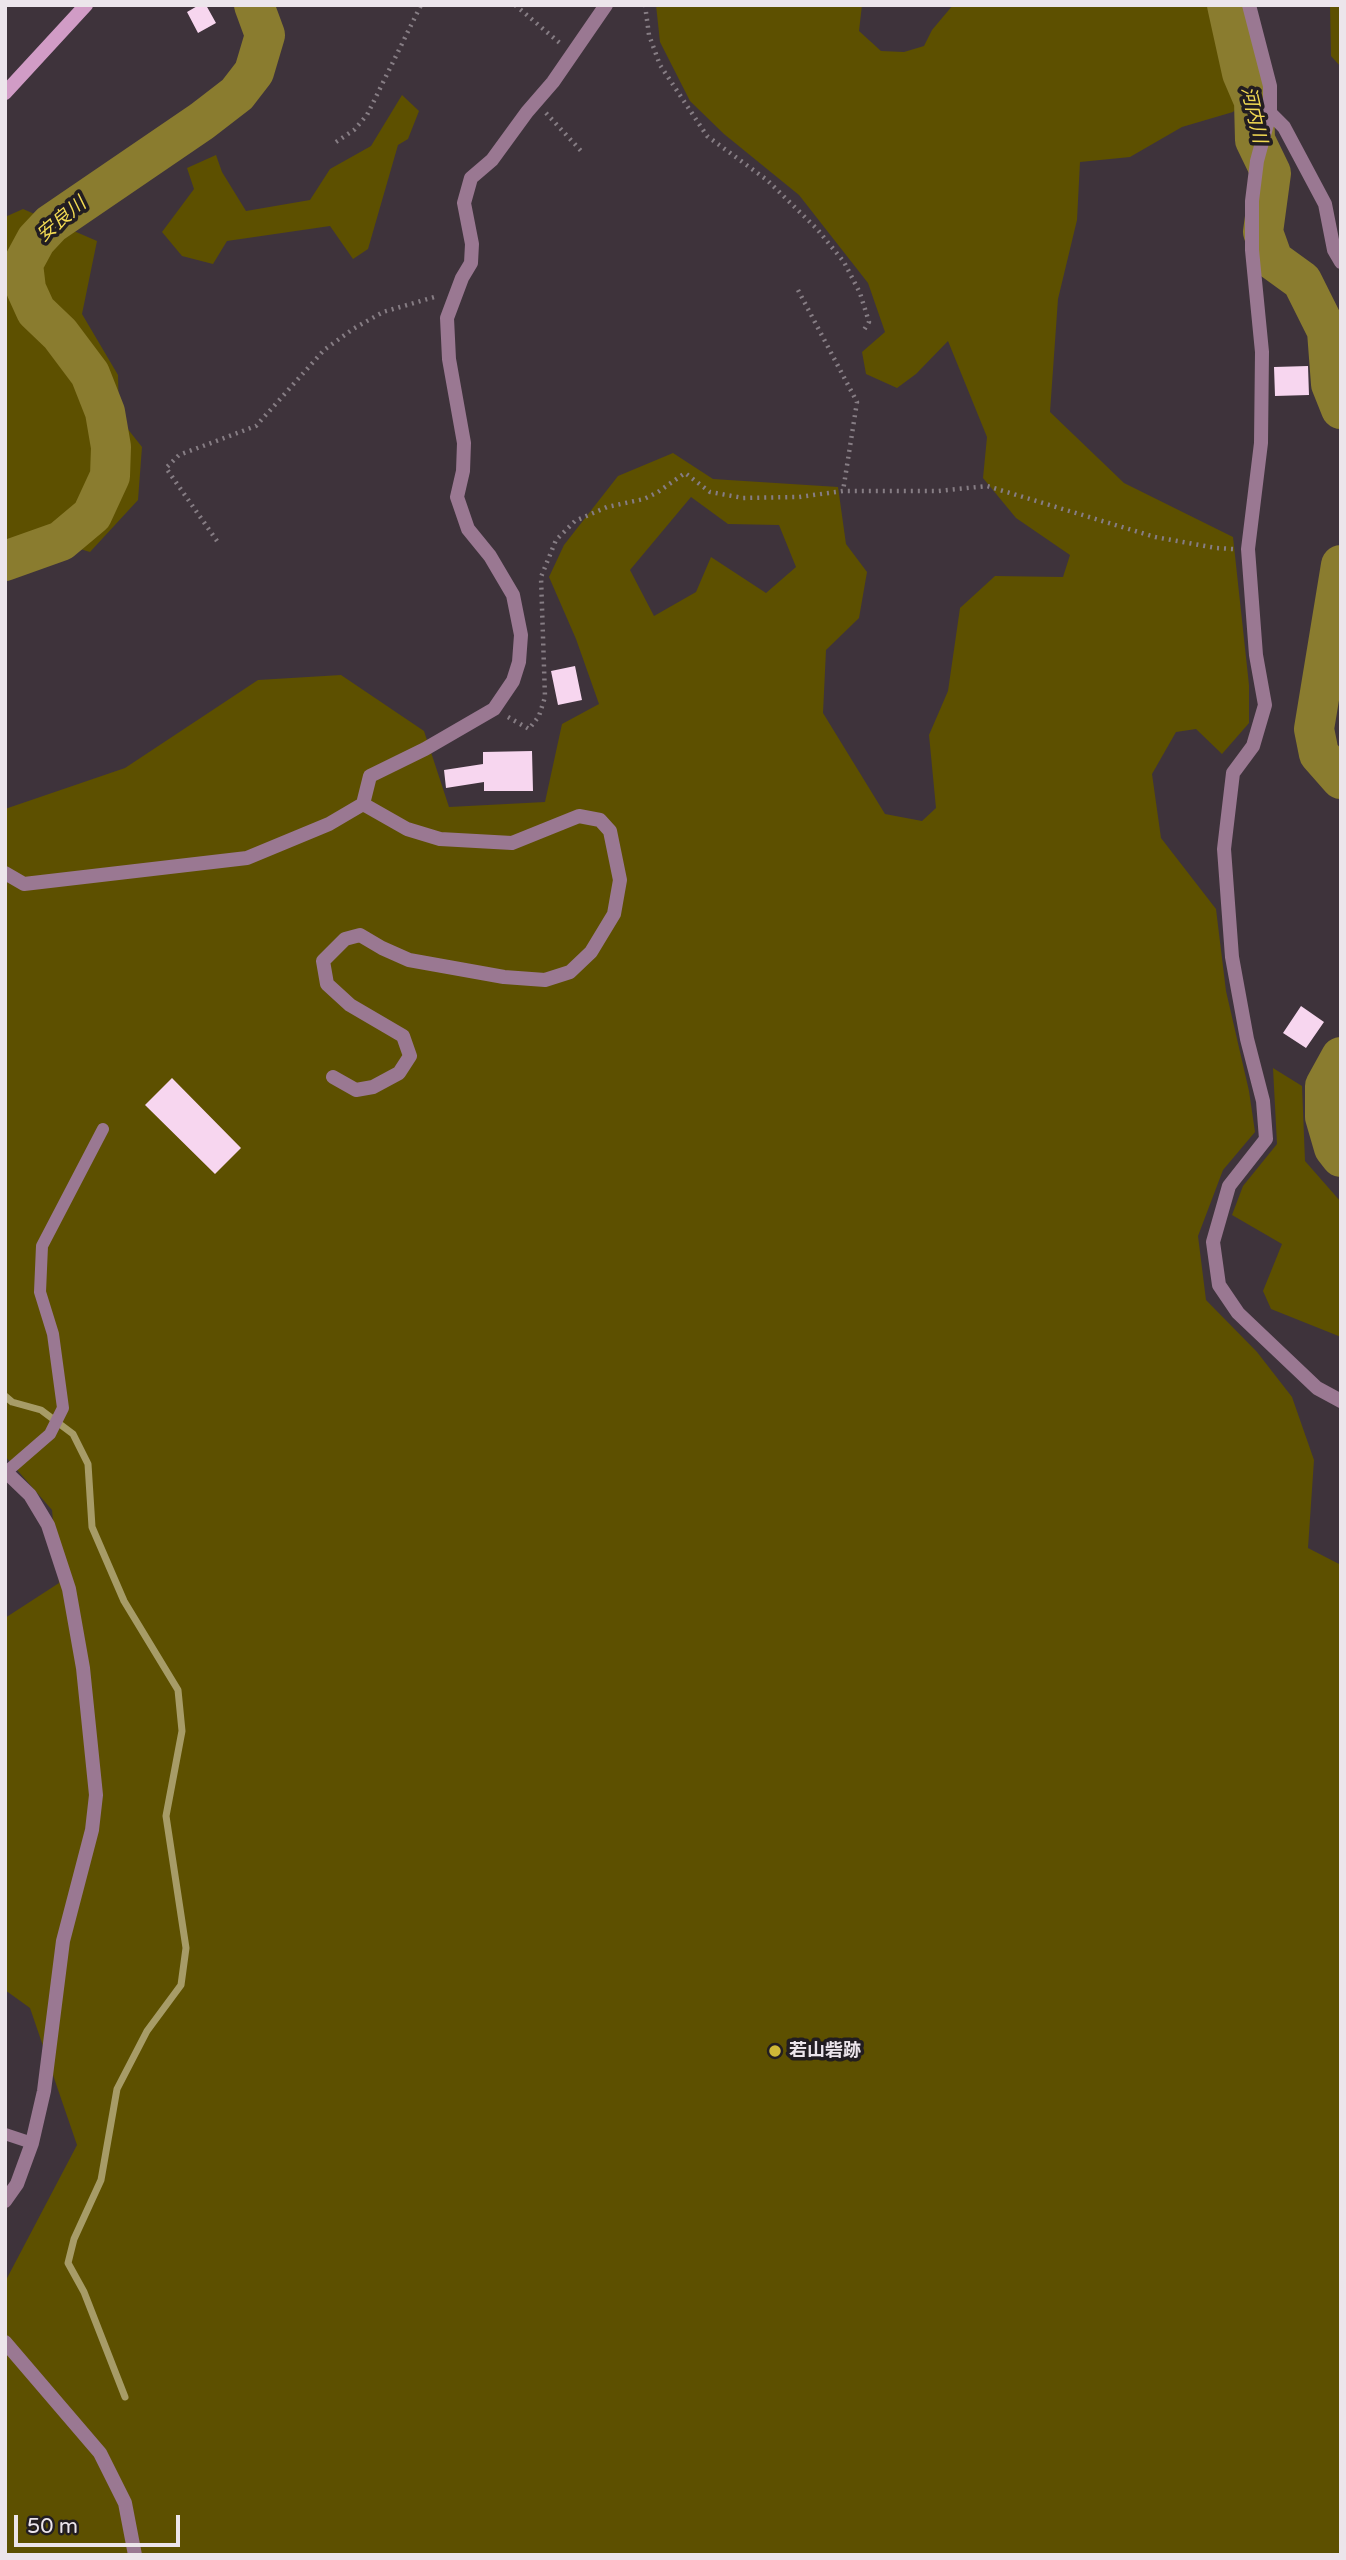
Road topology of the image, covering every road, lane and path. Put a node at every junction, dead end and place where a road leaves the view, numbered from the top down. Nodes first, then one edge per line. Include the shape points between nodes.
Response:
1 (86, 5) edge
2 (421, 5) edge
3 (515, 5) edge
4 (606, 5) edge
5 (645, 5) edge
6 (1249, 5) edge
7 (572, 54) junction
8 (5, 93) edge
9 (536, 103) junction
10 (1270, 113) junction
11 (336, 142) dead end
12 (583, 153) dead end
13 (1341, 262) edge
14 (798, 290) dead end
15 (456, 292) junction
16 (862, 333) dead end
17 (843, 491) junction
18 (217, 541) dead end
19 (1248, 549) junction
20 (494, 709) junction
21 (363, 804) junction
22 (5, 873) edge
23 (333, 1077) dead end
24 (103, 1129) dead end
25 (1341, 1401) edge
26 (6, 1472) edge
27 (5, 2134) edge
28 (32, 2143) junction
29 (5, 2201) edge
30 (5, 2342) edge
31 (135, 2555) edge

1 - 8 street
2 - 11 path via 367,115
3 - 7 path
4 - 7 street
5 - 16 path via 660,65 707,136 767,180 844,262 869,321
6 - 10 street via 1270,86
7 - 9 street
9 - 12 path
9 - 15 street via 492,160 471,178 464,203 471,263
10 - 13 street via 1284,127 1325,204 1334,250
10 - 19 street via 1252,201 1262,352 1261,443
14 - 17 path via 858,402
15 - 18 path via 383,312 353,329 324,350 256,426 179,456 166,468
15 - 20 street via 447,317 449,359 464,443 457,497 468,528 513,595 521,635 513,681
17 - 19 path via 938,491 987,485 1154,537
17 - 20 path via 743,498 710,492 685,473 644,499 607,507 575,521 556,540 541,577 545,697 539,716 528,729
19 - 25 street via 1265,705 1253,746 1233,773 1224,849 1232,957 1263,1101 1266,1139 1229,1186 1213,1242 1219,1285 1238,1313 1317,1388
20 - 21 street via 370,776
21 - 22 street via 329,824 247,858 24,884
21 - 23 street via 407,830 440,839 512,843 579,816 600,820 610,831 620,880 614,914 591,952 570,972 545,980 409,960 360,935 345,939 323,961 327,984 350,1006 403,1036 410,1056 399,1073 373,1087 356,1090
24 - 26 lane via 42,1246 40,1292 53,1335 63,1408 50,1434
26 - 28 street via 30,1495 48,1525 69,1589 83,1668 96,1795 92,1830 63,1941 44,2091
27 - 28 lane
28 - 29 street via 17,2184
30 - 31 street via 100,2453 125,2503

